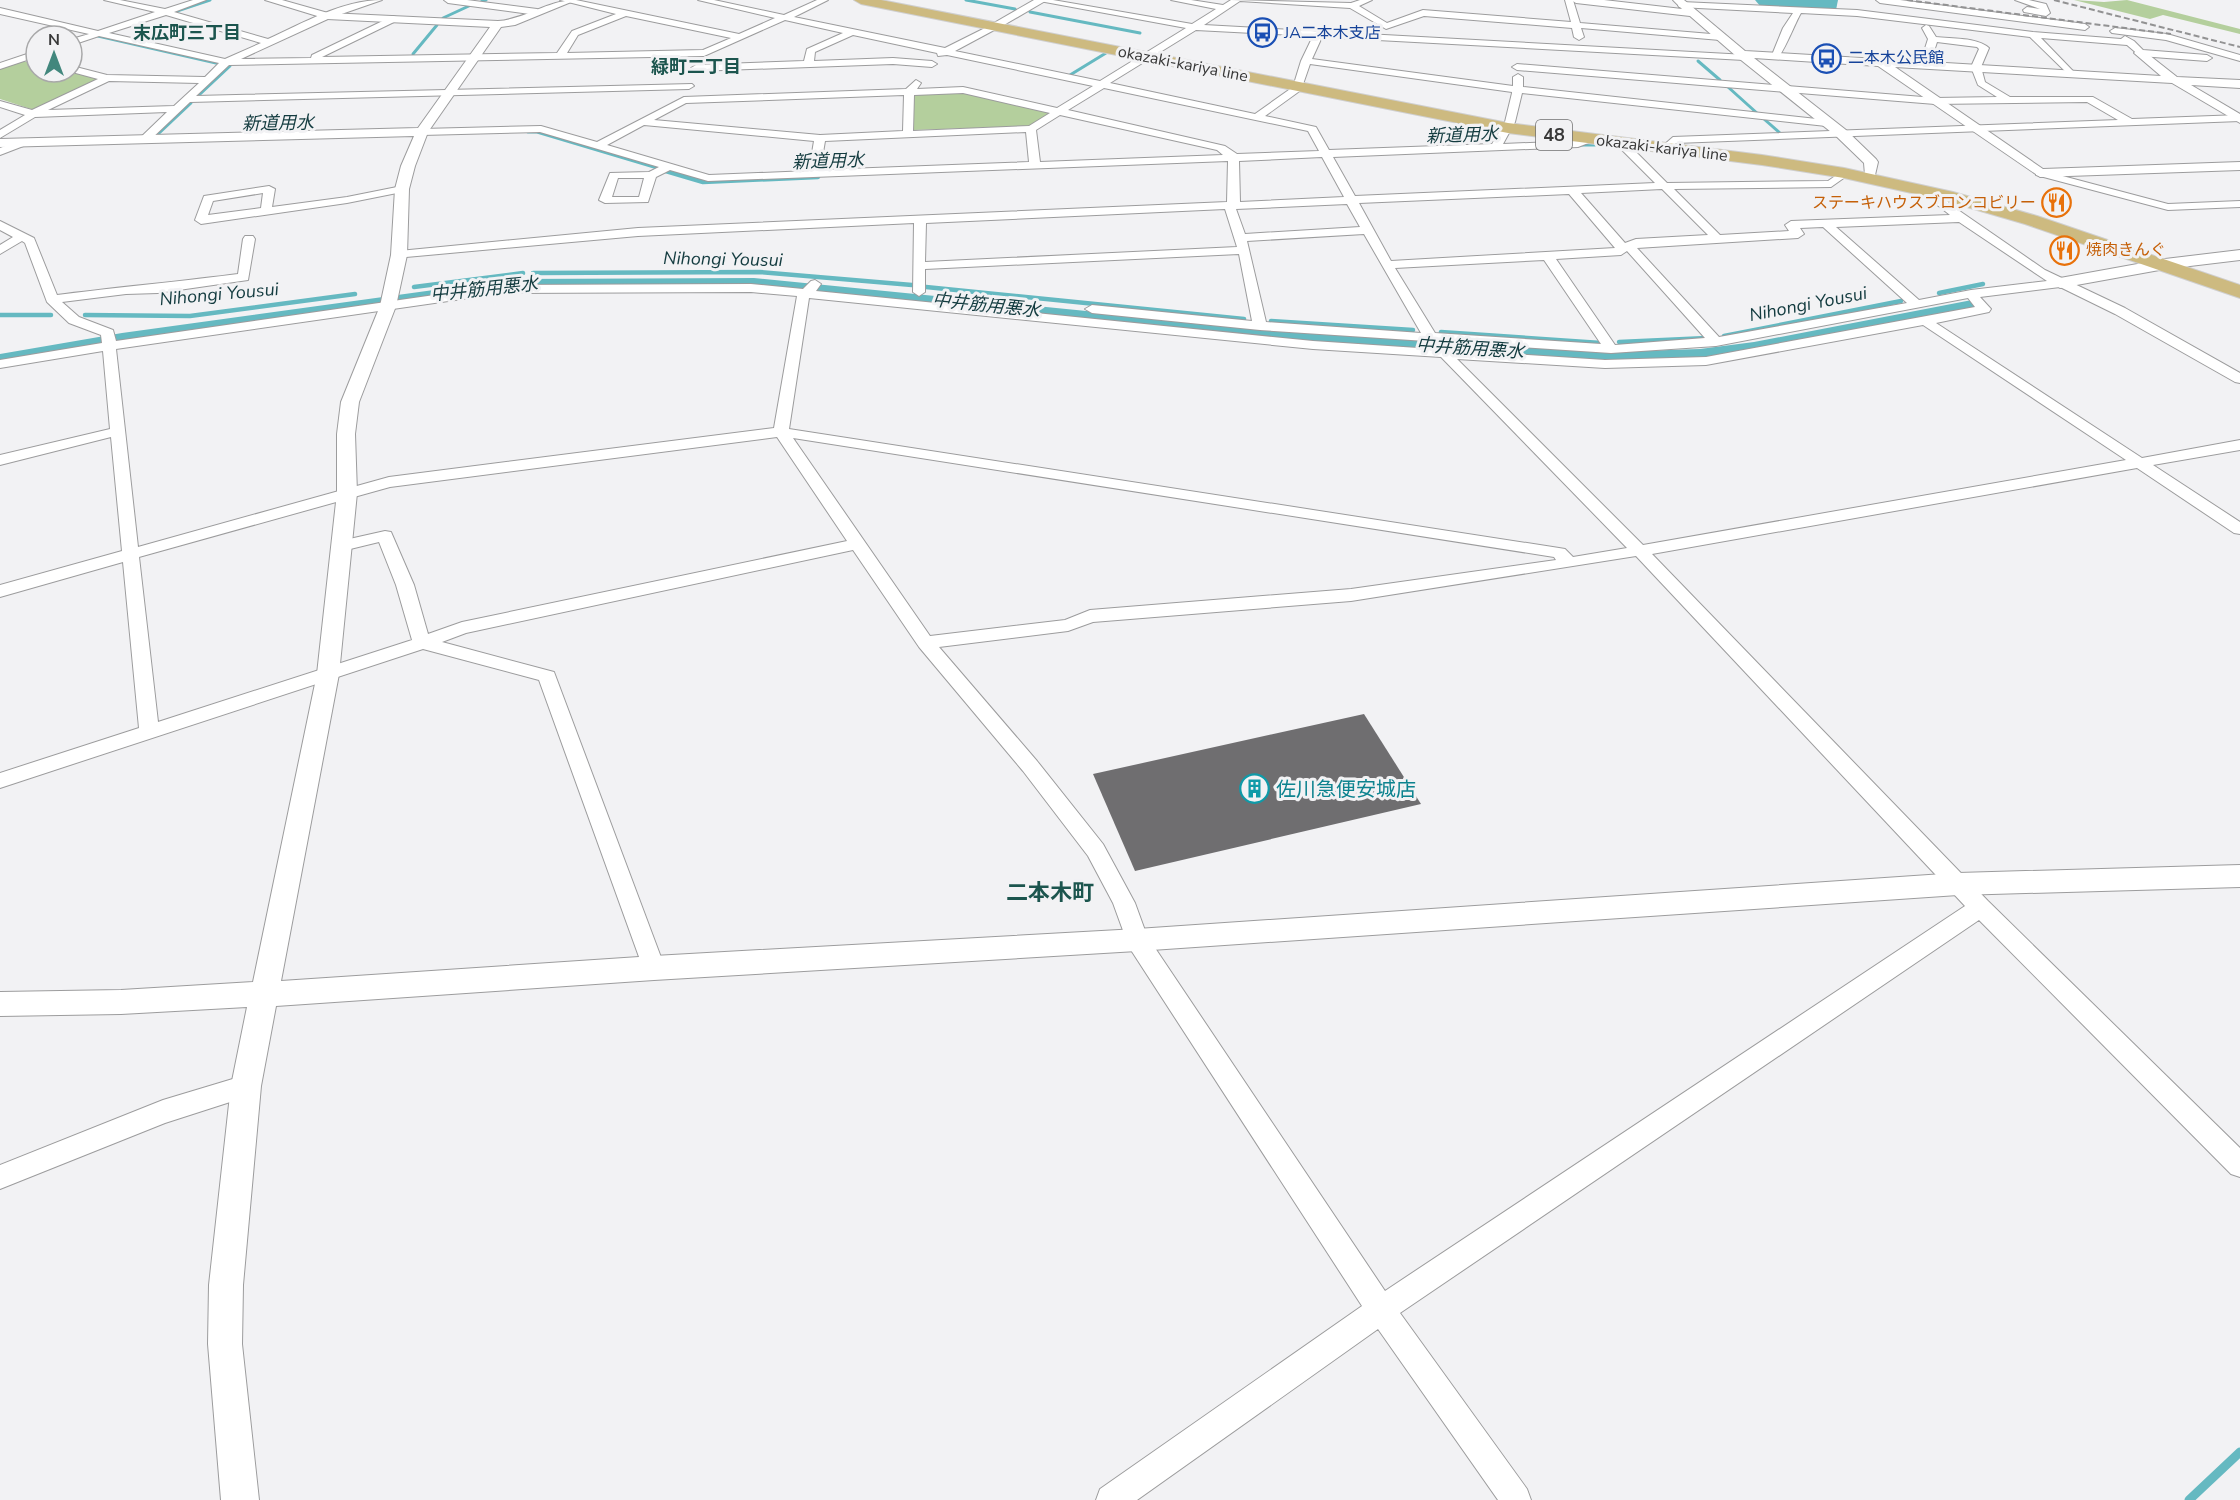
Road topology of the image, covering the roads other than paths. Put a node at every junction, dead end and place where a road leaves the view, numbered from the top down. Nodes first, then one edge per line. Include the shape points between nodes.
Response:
1 (108, 0) edge
2 (202, 0) edge
3 (270, 0) edge
4 (378, 0) edge
5 (448, 0) edge
6 (568, 0) edge
7 (702, 0) edge
8 (824, 0) edge
9 (861, 0) edge
10 (886, 0) edge
11 (1041, 0) edge
12 (1175, 0) edge
13 (1237, 0) edge
14 (1244, 0) edge
15 (1368, 0) edge
16 (1569, 0) edge
17 (1576, 0) edge
18 (1750, 0) edge
19 (1880, 0) edge
20 (1950, 0) edge
21 (2019, 0) edge
22 (477, 2) edge
23 (1352, 6) junction
24 (1684, 6) edge
25 (1224, 8) junction
26 (1759, 9) junction
27 (1798, 10) junction
28 (0, 11) edge
29 (166, 12) junction
30 (537, 12) junction
31 (625, 13) junction
32 (327, 16) junction
33 (784, 17) junction
34 (393, 19) junction
35 (1922, 21) junction
36 (498, 24) junction
37 (997, 25) junction
38 (1575, 25) junction
39 (1386, 26) junction
40 (1194, 27) junction
41 (2092, 28) dead end
42 (2104, 29) dead end
43 (2116, 31) junction
44 (852, 32) junction
45 (97, 34) junction
46 (1319, 34) junction
47 (2032, 35) junction
48 (740, 37) junction
49 (1720, 37) junction
50 (84, 38) edge
51 (1386, 38) junction
52 (1933, 39) junction
53 (268, 42) junction
54 (2131, 43) junction
55 (1513, 45) junction
56 (1582, 48) junction
57 (944, 51) junction
58 (2140, 52) junction
59 (704, 53) junction
60 (8, 54) dead end
61 (1149, 55) junction
62 (1742, 55) junction
63 (560, 56) junction
64 (1777, 56) junction
65 (474, 57) junction
66 (24, 58) joint
67 (308, 60) junction
68 (2240, 60) edge
69 (1306, 61) junction
70 (226, 62) junction
71 (1880, 62) junction
72 (809, 64) junction
73 (932, 64) junction
74 (1925, 64) junction
75 (0, 66) edge
76 (1517, 66) junction
77 (1976, 67) junction
78 (696, 69) junction
79 (84, 72) edge
80 (2069, 72) junction
81 (108, 78) junction
82 (2171, 78) junction
83 (207, 80) junction
84 (2240, 84) edge
85 (1103, 85) junction
86 (1299, 85) junction
87 (689, 86) junction
88 (1784, 88) junction
89 (1519, 90) junction
90 (449, 92) junction
91 (909, 92) junction
92 (186, 99) junction
93 (684, 100) junction
94 (2008, 100) junction
95 (1935, 101) junction
96 (0, 104) edge
97 (177, 108) junction
98 (1061, 111) junction
99 (33, 114) junction
100 (1257, 117) junction
101 (2239, 118) edge
102 (643, 122) junction
103 (2130, 122) junction
104 (1826, 123) junction
105 (1508, 126) junction
106 (1974, 128) junction
107 (1031, 129) junction
108 (422, 132) junction
109 (2, 133) edge
110 (1841, 133) junction
111 (908, 134) junction
112 (820, 138) junction
113 (145, 139) junction
114 (1591, 140) junction
115 (22, 142) junction
116 (0, 143) edge
117 (1621, 143) junction
118 (1670, 144) junction
119 (599, 146) junction
120 (1495, 147) junction
121 (0, 152) edge
122 (1324, 153) junction
123 (1233, 156) junction
124 (1035, 165) junction
125 (2240, 166) edge
126 (1870, 172) junction
127 (1844, 173) junction
128 (2040, 173) junction
129 (814, 174) junction
130 (1664, 186) junction
131 (402, 189) junction
132 (1573, 190) junction
133 (1947, 196) junction
134 (1352, 201) junction
135 (2240, 204) edge
136 (1232, 205) junction
137 (266, 211) junction
138 (1961, 218) junction
139 (920, 220) junction
140 (1826, 224) junction
141 (0, 225) edge
142 (1368, 230) junction
143 (22, 236) junction
144 (249, 239) dead end
145 (1719, 240) junction
146 (1242, 244) junction
147 (1625, 246) junction
148 (0, 250) edge
149 (399, 255) junction
150 (2240, 255) edge
151 (1548, 256) junction
152 (2185, 262) junction
153 (2165, 264) junction
154 (1387, 265) junction
155 (920, 266) junction
156 (816, 282) junction
157 (2240, 282) edge
158 (2060, 283) junction
159 (920, 292) junction
160 (2240, 292) edge
161 (807, 293) junction
162 (1971, 294) junction
163 (52, 299) junction
164 (389, 300) junction
165 (1917, 305) junction
166 (1924, 321) junction
167 (1260, 326) junction
168 (1431, 338) junction
169 (109, 339) junction
170 (1721, 341) junction
171 (1611, 349) junction
172 (0, 352) edge
173 (1445, 354) junction
174 (1744, 356) junction
175 (0, 364) edge
176 (2240, 379) edge
177 (119, 431) junction
178 (782, 432) junction
179 (2240, 445) edge
180 (0, 460) edge
181 (2140, 463) junction
182 (347, 493) junction
183 (2240, 529) edge
184 (857, 544) junction
185 (342, 546) junction
186 (1640, 551) junction
187 (131, 554) junction
188 (1569, 563) junction
189 (0, 591) edge
190 (926, 643) junction
191 (422, 644) junction
192 (328, 674) junction
193 (149, 731) junction
194 (0, 781) edge
195 (2240, 876) edge
196 (1958, 884) junction
197 (1980, 907) junction
198 (1137, 940) junction
199 (654, 968) junction
200 (265, 994) junction
201 (0, 1004) edge
202 (246, 1086) junction
203 (2240, 1165) edge
204 (0, 1177) edge
205 (1381, 1310) junction
206 (240, 1500) edge
207 (1111, 1500) edge
208 (1516, 1500) edge

1 - 29 street
2 - 29 street
3 - 32 street
4 - 32 street
5 - 22 street
6 - 30 street
6 - 31 street
7 - 33 street
8 - 33 street
9 - 37 main road, okazaki-kariya line / 48
10 - 37 main road, okazaki-kariya line / 48
11 - 37 street
11 - 40 street
12 - 25 street
13 - 25 street
14 - 23 street
15 - 23 street
16 - 38 street
17 - 24 street
18 - 26 street
19 - 41 street
20 - 21 street via 2046,13 2043,6
22 - 30 street
23 - 39 street
24 - 26 street
24 - 49 street
25 - 40 street
26 - 27 street
27 - 35 street
27 - 64 street
28 - 45 street
29 - 45 street
29 - 53 street
30 - 36 street
31 - 48 street
31 - 63 street via 575,33
32 - 34 street
32 - 53 street
33 - 44 street
33 - 48 street
34 - 36 street
34 - 67 street
35 - 47 street
35 - 52 street
36 - 65 street
37 - 57 street
37 - 61 main road, okazaki-kariya line / 48
38 - 39 street via 1423,13
38 - 49 street
38 - 56 street
39 - 51 street
40 - 46 street
40 - 61 street
42 - 43 street
43 - 54 street
43 - 68 street via 2167,37
44 - 57 street
44 - 72 street via 810,51
45 - 50 street
45 - 70 street
46 - 51 street
46 - 69 street
47 - 54 street
47 - 80 street
48 - 59 street
49 - 62 street
51 - 55 street
52 - 74 street
52 - 77 street via 1984,48
53 - 70 street
54 - 58 street
55 - 56 street
55 - 76 street
56 - 62 street
57 - 73 street
57 - 85 street
58 - 68 street
58 - 82 street
59 - 63 street
59 - 78 street
60 - 66 street
61 - 85 street
61 - 86 main road, okazaki-kariya line / 48
62 - 64 street
62 - 88 street
63 - 65 street
64 - 71 street
65 - 67 street
65 - 90 street
66 - 75 street
67 - 70 street
69 - 86 street
69 - 89 street
70 - 83 street
71 - 74 street
71 - 95 street
72 - 73 street
72 - 78 street
73 - 91 street
74 - 77 street
76 - 88 street
76 - 89 street
77 - 80 street
77 - 94 street via 1981,83
78 - 87 street
79 - 81 street
80 - 82 street
81 - 83 street
81 - 99 street
82 - 84 street
82 - 101 street
83 - 92 street
85 - 98 street
85 - 100 street
86 - 100 street
86 - 105 main road, okazaki-kariya line / 48
87 - 90 street
87 - 93 street
88 - 95 street
88 - 104 street
89 - 104 street
89 - 105 street
90 - 92 street
90 - 108 street
91 - 93 street
91 - 98 street via 963,90
91 - 111 street
92 - 97 street
93 - 102 street
94 - 95 street
94 - 103 street via 2089,99
95 - 106 street
96 - 99 street
97 - 99 street
97 - 113 street
98 - 107 street
98 - 123 street via 1221,148
99 - 109 street
100 - 122 street via 1312,129
101 - 103 street
102 - 112 street
102 - 119 street
103 - 106 street
104 - 110 street
105 - 114 main road, okazaki-kariya line / 48
105 - 118 main road, okazaki-kariya line / 48
105 - 120 street
106 - 110 street
106 - 128 street
107 - 111 street
107 - 124 street
108 - 113 street
108 - 119 street via 541,129
108 - 131 street
110 - 118 street via 1673,140
110 - 126 street via 1871,162
111 - 112 street
112 - 129 street
113 - 115 street
114 - 117 main road, okazaki-kariya line / 48
114 - 120 street via 1578,144
115 - 116 street
115 - 121 street
117 - 127 main road, okazaki-kariya line / 48
117 - 130 street
118 - 126 main road, okazaki-kariya line / 48
119 - 129 street via 661,170 708,178
120 - 122 street
122 - 123 street
122 - 134 street
123 - 124 street
123 - 136 street
124 - 129 street
125 - 128 street
126 - 152 main road, okazaki-kariya line / 48 via 1956,190
127 - 130 street via 1831,184
127 - 133 main road, okazaki-kariya line / 48
128 - 135 street via 2168,207
130 - 132 street
130 - 145 street
131 - 137 street
131 - 149 street
132 - 134 street
132 - 147 street
133 - 138 street via 1942,204
133 - 153 main road, okazaki-kariya line / 48
134 - 136 street
134 - 142 street
136 - 139 street
136 - 146 street
137 - 137 street via 222,217 201,220 208,198 269,189
138 - 140 street
138 - 158 street
139 - 149 street via 638,232
139 - 155 street
140 - 145 street via 1791,225 1798,234
140 - 165 street
141 - 143 street
142 - 146 street via 1291,233
142 - 154 street
143 - 148 street
143 - 163 street via 30,241
144 - 163 street via 244,277
145 - 147 street
146 - 155 street
146 - 167 street
147 - 151 street via 1621,252
147 - 170 street
149 - 164 street
150 - 152 street
151 - 154 street
151 - 171 street
152 - 153 street
152 - 157 main road, okazaki-kariya line / 48
153 - 158 street
153 - 160 main road, okazaki-kariya line / 48
154 - 168 street
155 - 159 street
156 - 159 street
156 - 161 street
156 - 164 street via 750,276 522,276
158 - 162 street
158 - 176 street
159 - 167 street
161 - 164 street via 751,288 504,289
161 - 173 street via 1313,345
161 - 178 street via 802,298
162 - 165 street
162 - 166 street via 1983,309
163 - 169 street via 74,320
164 - 169 street
164 - 182 street via 350,402 345,434
165 - 170 street
166 - 174 street
166 - 181 street
167 - 168 street
168 - 171 street
168 - 173 street
169 - 172 street
169 - 175 street
169 - 177 street
170 - 171 street
170 - 174 street
173 - 174 street via 1605,364
173 - 186 street
177 - 180 street
177 - 187 street
178 - 182 street via 389,482
178 - 184 street
178 - 188 street via 1559,553
179 - 181 street
181 - 183 street
181 - 186 street
182 - 185 street
182 - 187 street
184 - 190 street
184 - 191 street via 462,628
185 - 191 street via 384,536 405,585
185 - 192 street
186 - 188 street
186 - 196 street
187 - 189 street
187 - 193 street
188 - 190 street via 1351,595 1090,616 1068,625
190 - 198 street via 1096,850 1124,903
191 - 192 street
191 - 199 street via 547,676
192 - 193 street
192 - 200 street
193 - 194 street
195 - 196 street
196 - 197 street
196 - 198 street
197 - 203 street
197 - 205 street
198 - 199 street
198 - 205 street
199 - 200 street
200 - 201 street
200 - 202 street
202 - 204 street via 163,1112
202 - 206 street via 226,1285 225,1332
205 - 207 street
205 - 208 street

